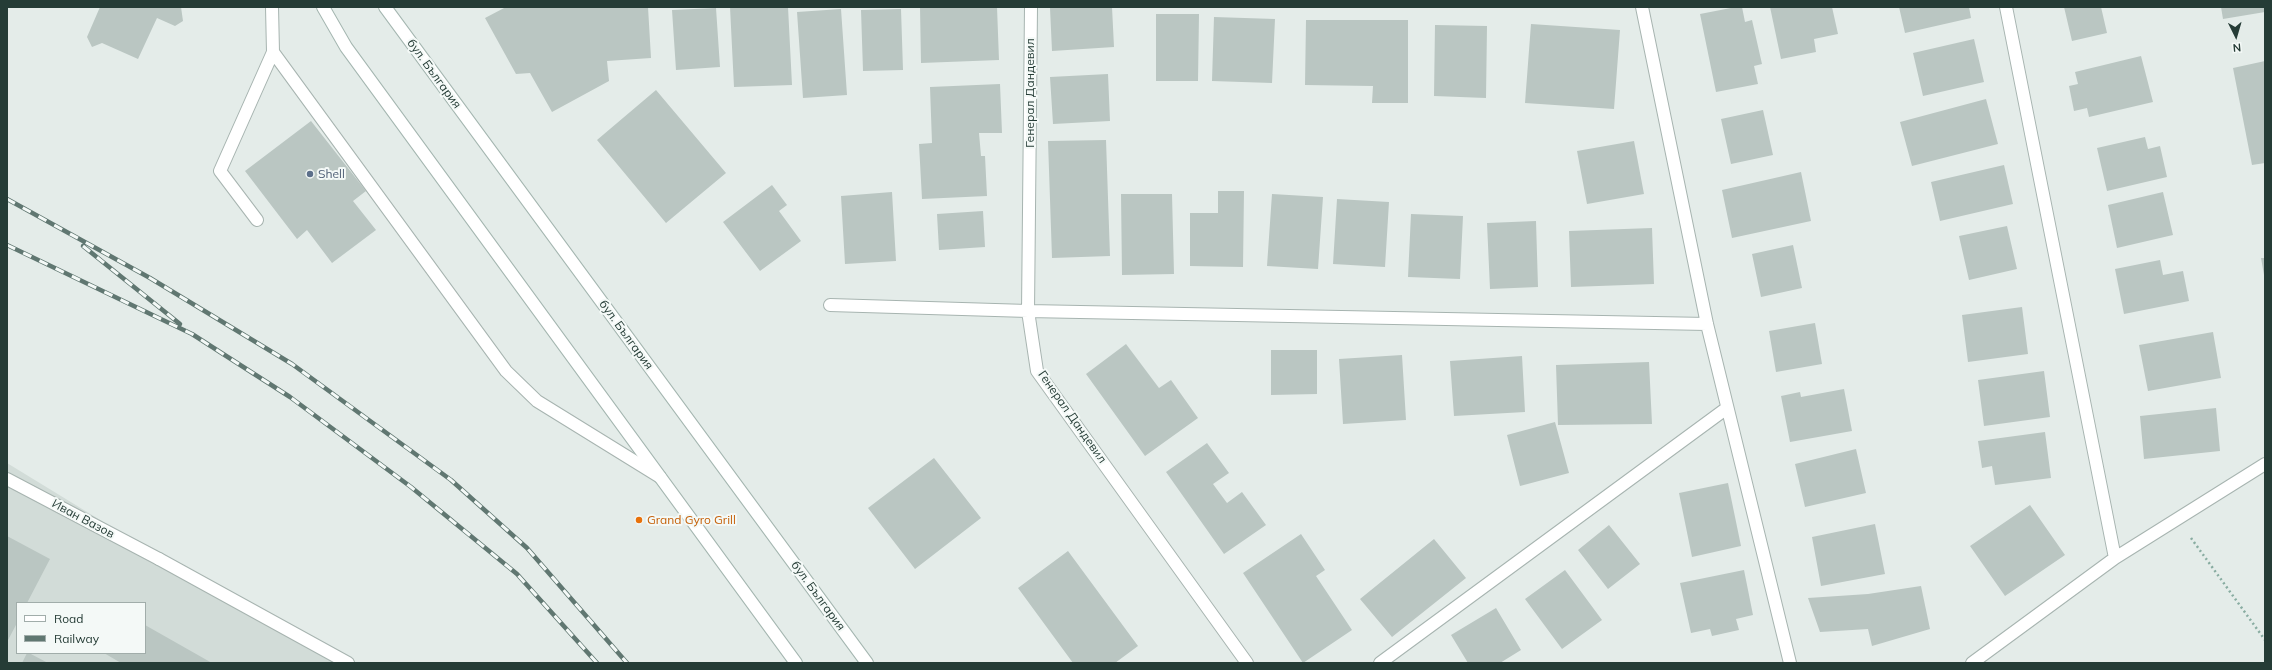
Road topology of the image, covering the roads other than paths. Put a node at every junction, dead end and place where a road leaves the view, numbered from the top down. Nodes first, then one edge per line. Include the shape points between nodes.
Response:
1 (272, 7) edge
2 (323, 7) edge
3 (385, 7) edge
4 (1031, 7) edge
5 (1642, 7) edge
6 (2006, 7) edge
7 (273, 52) junction
8 (257, 220) dead end
9 (830, 305) dead end
10 (1028, 311) junction
11 (1707, 324) junction
12 (1727, 408) junction
13 (2265, 464) edge
14 (660, 477) junction
15 (7, 479) edge
16 (2115, 558) junction
17 (348, 663) edge
18 (796, 663) edge
19 (867, 663) edge
20 (1247, 663) edge
21 (1380, 663) edge
22 (1790, 663) edge
23 (1972, 663) edge

1 - 7 street
2 - 14 street via 346,46
3 - 19 street, бул. България
4 - 10 street, Генерал Дандевил
5 - 11 street
6 - 16 street
7 - 8 street via 220,171
7 - 14 street via 506,370 537,401
9 - 10 street
10 - 11 street
10 - 20 street, Генерал Дандевил via 1037,371
11 - 12 street
12 - 21 street
12 - 22 street
13 - 16 street
14 - 18 street
15 - 17 street, Иван Вазов
16 - 23 street

